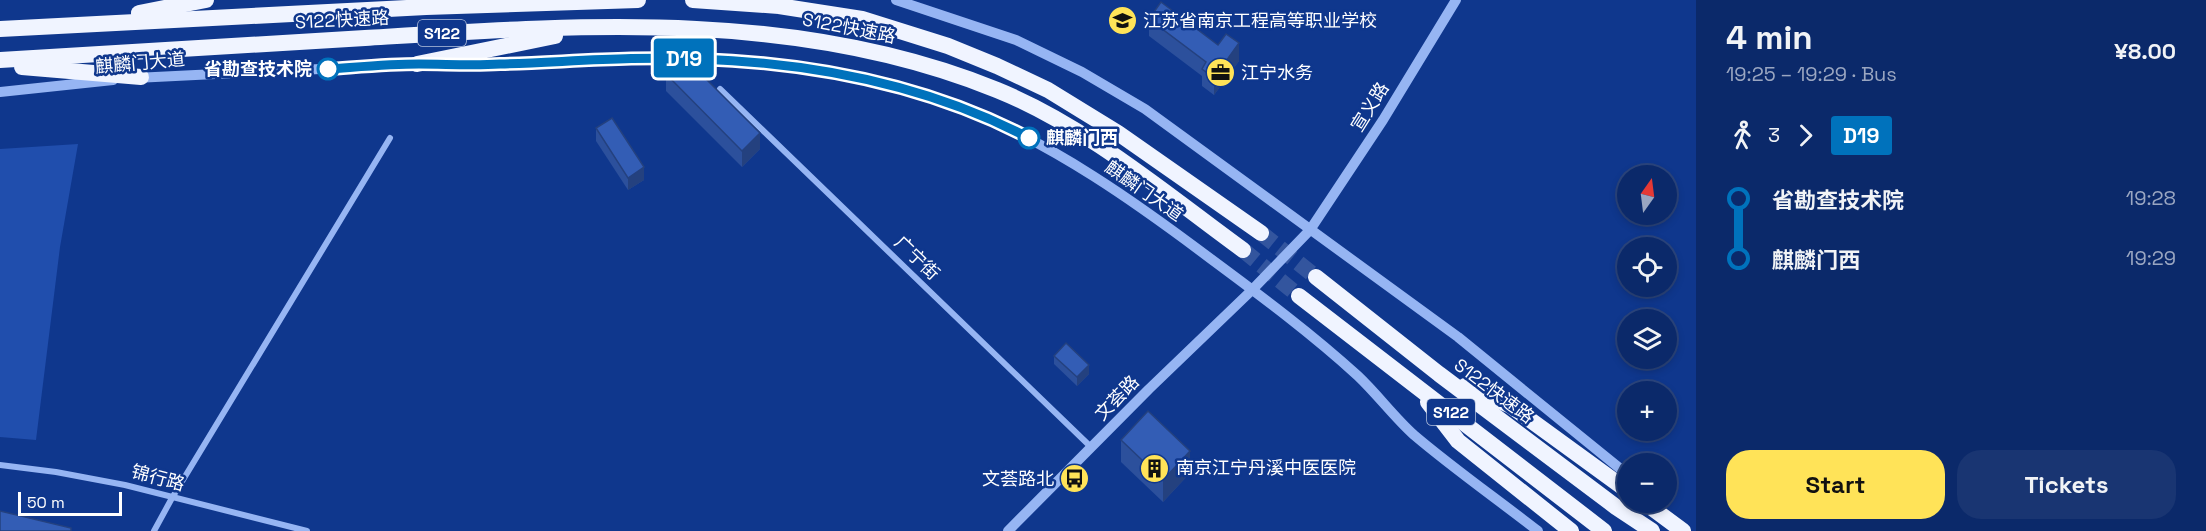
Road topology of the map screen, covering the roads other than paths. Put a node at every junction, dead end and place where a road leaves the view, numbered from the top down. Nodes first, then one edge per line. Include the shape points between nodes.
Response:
1 (206, 0) edge
2 (638, 0) edge
3 (693, 0) edge
4 (749, 0) edge
5 (896, 0) edge
6 (1456, 0) edge
7 (779, 6) junction
8 (90, 23) junction
9 (602, 26) junction
10 (0, 28) edge
11 (0, 60) edge
12 (417, 64) junction
13 (0, 65) edge
14 (141, 77) junction
15 (720, 89) edge
16 (0, 92) edge
17 (390, 138) dead end
18 (1310, 230) junction
19 (1261, 233) tunnel mouth
20 (1243, 250) tunnel mouth
21 (1316, 277) tunnel mouth
22 (1252, 290) junction
23 (1299, 296) tunnel mouth
24 (1439, 374) junction
25 (1410, 381) junction
26 (1092, 448) junction
27 (0, 465) edge
28 (1617, 466) edge
29 (1617, 483) edge
30 (172, 498) junction
31 (1659, 513) edge
32 (1667, 513) edge
33 (1602, 530) edge
34 (154, 531) edge
35 (307, 531) edge
36 (1008, 531) edge
37 (1538, 531) edge
38 (1571, 531) edge
39 (1652, 531) edge
40 (1684, 531) edge

1 - 8 highway
2 - 8 highway, S122快速路 / S122
3 - 7 highway, S122快速路
4 - 7 highway
5 - 18 street via 1016,40 1082,72 1145,109
6 - 18 street, 宣义路
7 - 19 highway, S122快速路 via 862,19 948,46 1048,90
8 - 10 highway, S122快速路 / S122
9 - 11 highway, S122快速路 / S122
9 - 12 highway
9 - 20 highway, S122快速路 / S122 via 697,28 837,43 883,52 960,76 999,90 1111,153
12 - 14 street, 麒麟门大道
12 - 22 street, 麒麟门大道 via 475,66 699,58 857,77 912,91 964,108 1063,156 1133,201
13 - 14 highway
14 - 16 street, 麒麟门大道
15 - 26 street, 广宁街
17 - 30 street
18 - 22 street, 宣义路
18 - 28 street via 1458,337
21 - 24 highway, S122快速路 / S122
22 - 26 street, 文荟路
22 - 37 street, 麒麟门大道 via 1359,377 1412,433
23 - 25 highway, S122
24 - 29 highway via 1511,406
24 - 39 highway, S122快速路 / S122
25 - 33 highway, S122
25 - 38 highway via 1458,441
26 - 36 street, 文荟路
27 - 30 street, 锦行路 via 102,480
30 - 34 street
30 - 35 street, 锦行路
31 - 40 highway
32 - 40 street

